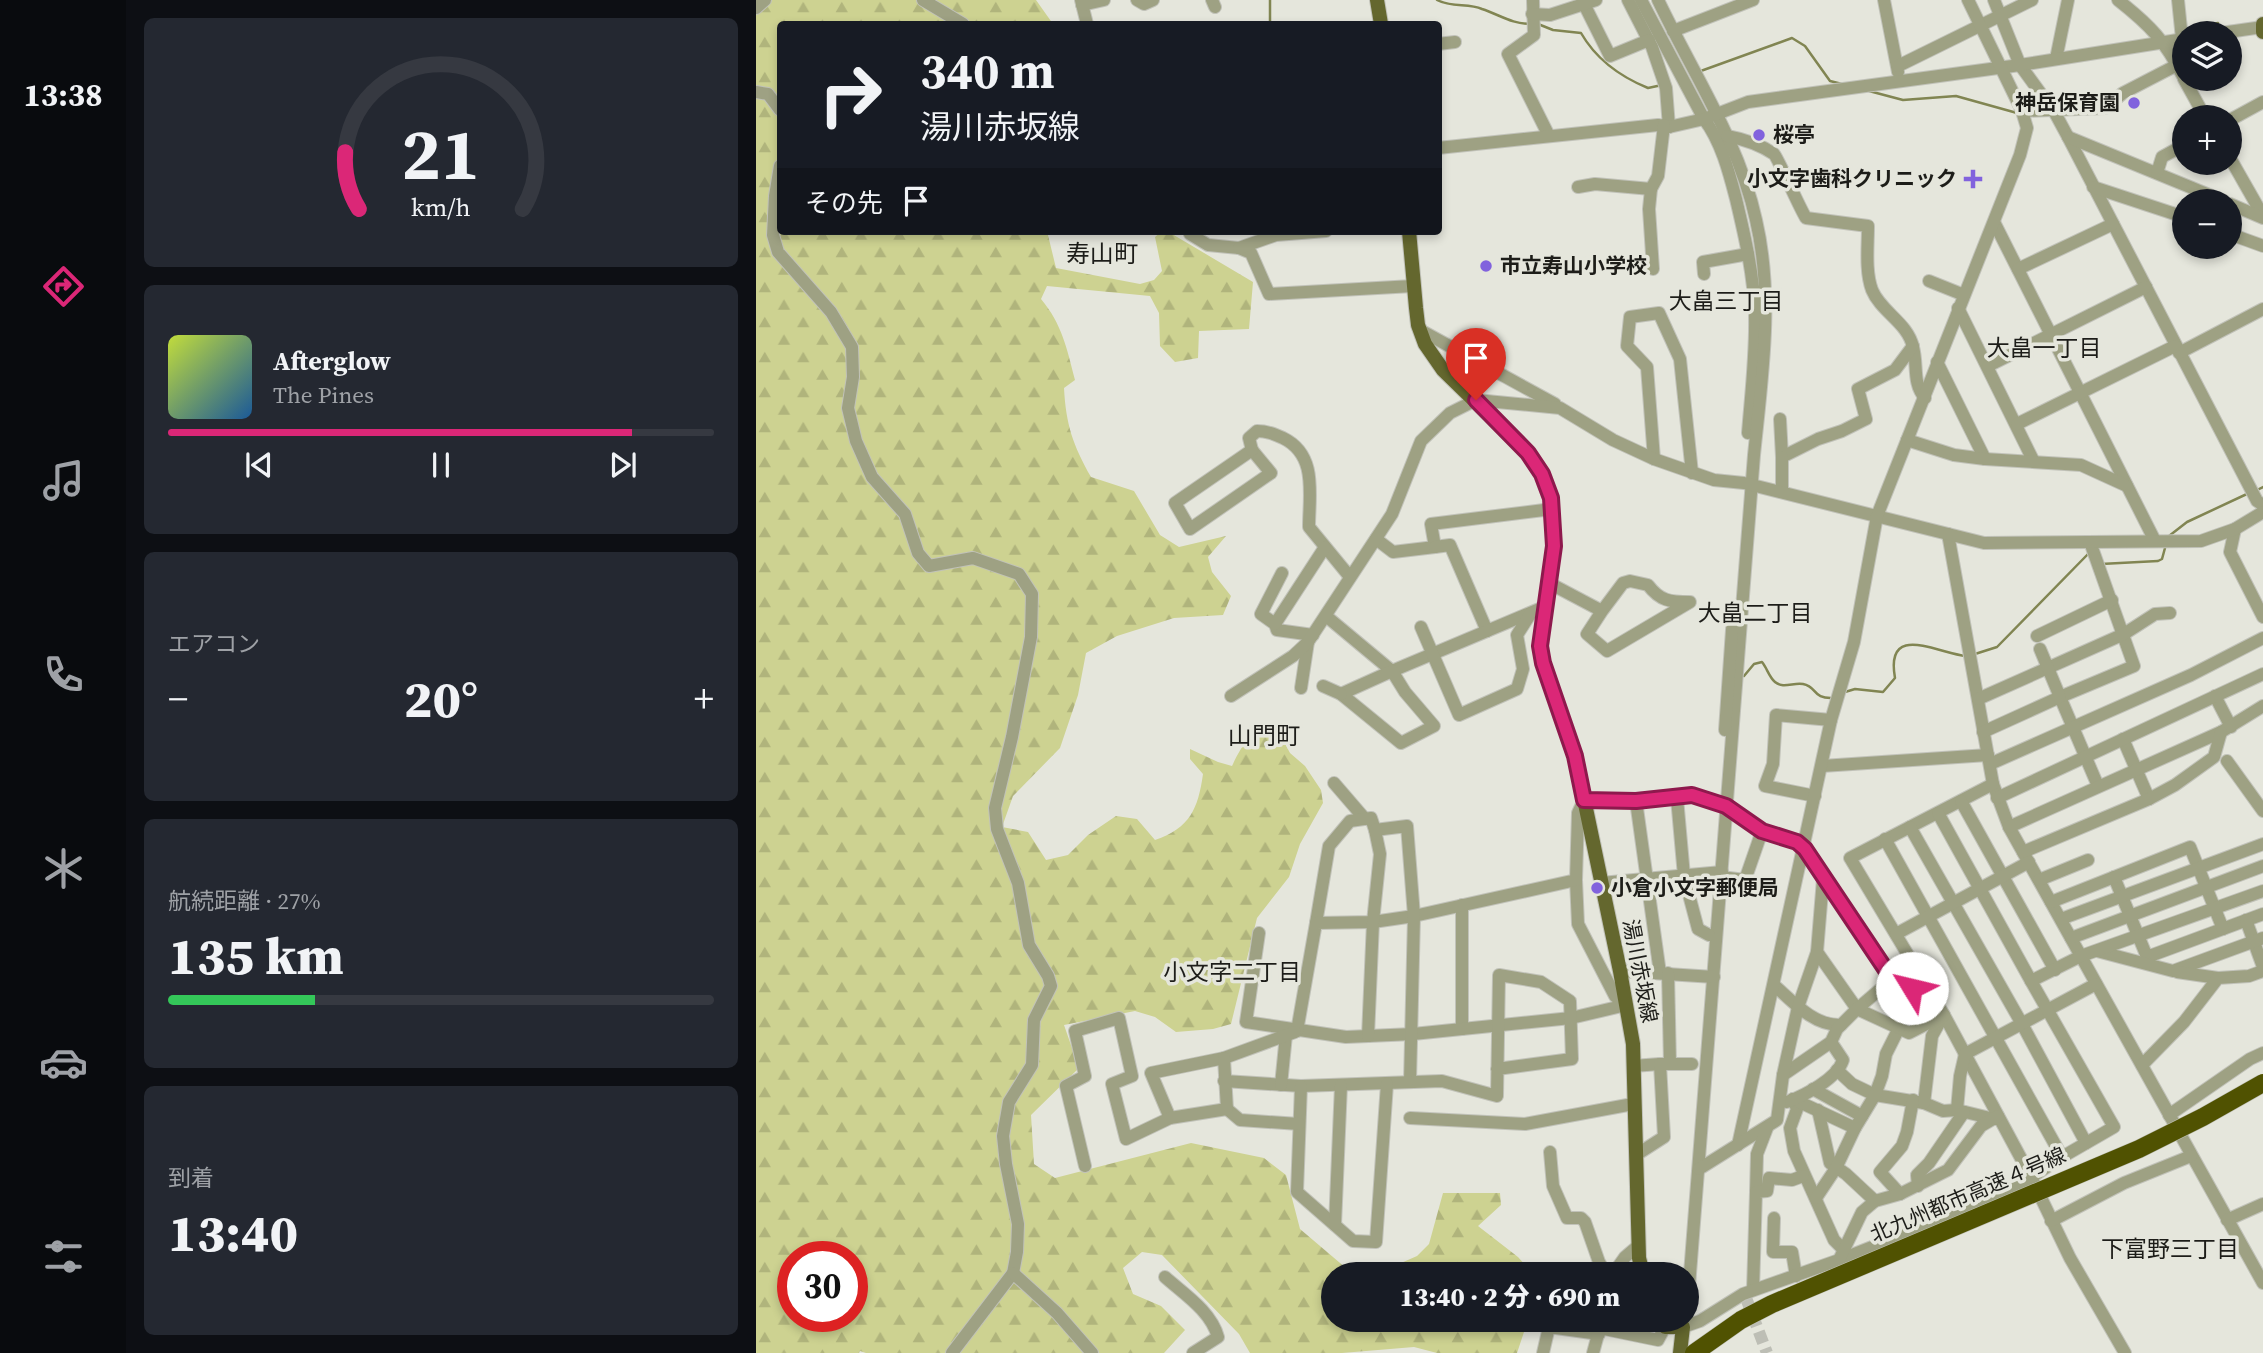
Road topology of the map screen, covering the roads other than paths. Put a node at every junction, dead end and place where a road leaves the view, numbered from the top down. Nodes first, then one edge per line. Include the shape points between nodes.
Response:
1 (765, 0) edge
2 (1104, 0) edge
3 (1137, 0) edge
4 (1153, 0) edge
5 (1377, 0) edge
6 (1533, 0) edge
7 (1628, 0) edge
8 (1641, 0) edge
9 (1658, 0) edge
10 (1753, 0) edge
11 (1884, 0) edge
12 (1968, 0) edge
13 (1994, 0) edge
14 (2032, 0) edge
15 (2068, 0) edge
16 (2118, 0) edge
17 (2178, 0) edge
18 (927, 2) edge
19 (1590, 2) edge
20 (1081, 3) edge
21 (756, 8) edge
22 (2001, 15) junction
23 (959, 21) edge
24 (1086, 21) edge
25 (1380, 21) edge
26 (1532, 21) junction
27 (2181, 21) edge
28 (1981, 26) junction
29 (2261, 29) edge
30 (1673, 31) junction
31 (2242, 31) edge
32 (1648, 40) junction
33 (2172, 40) edge
34 (2164, 41) junction
35 (1455, 42) dead end
36 (1442, 44) edge
37 (2172, 56) edge
38 (2056, 59) junction
39 (2020, 65) junction
40 (2172, 65) edge
41 (1898, 66) junction
42 (2002, 67) junction
43 (1689, 76) junction
44 (1899, 83) junction
45 (756, 92) edge
46 (2263, 103) edge
47 (777, 106) edge
48 (2054, 111) junction
49 (1717, 114) junction
50 (2023, 114) junction
51 (2242, 114) edge
52 (1704, 119) junction
53 (1666, 126) junction
54 (1549, 136) junction
55 (1727, 136) junction
56 (2068, 136) junction
57 (1442, 148) edge
58 (2172, 152) edge
59 (2157, 173) junction
60 (2240, 175) edge
61 (777, 184) edge
62 (1578, 187) dead end
63 (2093, 187) junction
64 (1651, 189) junction
65 (2195, 189) edge
66 (2242, 209) edge
67 (2172, 214) edge
68 (2263, 217) edge
69 (1994, 222) junction
70 (2113, 225) junction
71 (1192, 235) edge
72 (1271, 235) edge
73 (1409, 235) edge
74 (2242, 238) edge
75 (2263, 246) edge
76 (1240, 248) junction
77 (1748, 254) junction
78 (1653, 269) dead end
79 (2018, 270) junction
80 (1704, 274) dead end
81 (1929, 281) dead end
82 (1413, 286) junction
83 (2146, 288) junction
84 (1964, 295) junction
85 (1958, 308) junction
86 (2263, 309) edge
87 (1420, 330) junction
88 (2051, 335) junction
89 (1913, 346) junction
90 (2177, 349) junction
91 (1937, 362) junction
92 (1988, 366) junction
93 (2080, 393) junction
94 (1925, 398) junction
95 (1476, 400) junction
96 (1560, 408) junction
97 (1780, 419) dead end
98 (2017, 424) junction
99 (1907, 440) junction
100 (1252, 450) junction
101 (1782, 457) junction
102 (1654, 459) junction
103 (1985, 459) junction
104 (2034, 462) junction
105 (1692, 473) junction
106 (1748, 484) junction
107 (2127, 486) junction
108 (1782, 492) junction
109 (2263, 505) edge
110 (1552, 509) junction
111 (2263, 512) edge
112 (1877, 516) junction
113 (2235, 529) junction
114 (1948, 534) junction
115 (1376, 539) junction
116 (2155, 541) junction
117 (2090, 542) junction
118 (1325, 547) junction
119 (1434, 547) junction
120 (1282, 573) dead end
121 (1350, 578) junction
122 (1549, 583) junction
123 (2112, 600) junction
124 (1538, 610) junction
125 (1602, 611) junction
126 (2170, 613) dead end
127 (1326, 616) junction
128 (2263, 617) edge
129 (1275, 624) junction
130 (1421, 627) dead end
131 (1487, 631) junction
132 (2124, 634) junction
133 (1310, 638) junction
134 (2263, 638) edge
135 (1433, 654) junction
136 (2048, 668) junction
137 (1392, 671) junction
138 (2263, 674) edge
139 (1323, 686) dead end
140 (1301, 688) dead end
141 (1341, 694) junction
142 (1231, 696) dead end
143 (2215, 696) junction
144 (2060, 697) junction
145 (1978, 699) junction
146 (2263, 706) edge
147 (1831, 720) junction
148 (2073, 727) junction
149 (2226, 729) junction
150 (1983, 732) junction
151 (2123, 739) junction
152 (2086, 757) junction
153 (1989, 760) junction
154 (2227, 761) dead end
155 (1822, 766) junction
156 (2136, 769) junction
157 (1334, 783) dead end
158 (1993, 784) junction
159 (2098, 786) junction
160 (1815, 796) junction
161 (1677, 798) junction
162 (1997, 798) junction
163 (2149, 799) junction
164 (1584, 800) junction
165 (1636, 801) junction
166 (1961, 801) junction
167 (1722, 805) junction
168 (2263, 811) edge
169 (1938, 813) junction
170 (1365, 819) junction
171 (1910, 827) junction
172 (2009, 827) junction
173 (1375, 830) junction
174 (1762, 831) junction
175 (1885, 839) junction
176 (2263, 844) edge
177 (1805, 849) junction
178 (2026, 857) junction
179 (2088, 860) dead end
180 (2263, 866) edge
181 (2198, 868) junction
182 (1719, 874) junction
183 (1684, 876) junction
184 (2003, 876) junction
185 (2114, 877) junction
186 (1647, 879) junction
187 (1824, 879) junction
188 (1576, 880) junction
189 (2039, 880) junction
190 (1601, 883) junction
191 (2206, 887) junction
192 (1980, 888) junction
193 (2263, 891) edge
194 (2122, 896) junction
195 (2051, 902) junction
196 (1953, 903) junction
197 (1462, 905) junction
198 (2214, 908) junction
199 (2263, 914) edge
200 (1414, 916) junction
201 (1928, 916) junction
202 (2130, 916) junction
203 (2061, 919) junction
204 (2246, 920) junction
205 (1373, 922) junction
206 (1316, 923) junction
207 (2223, 929) junction
208 (1259, 933) dead end
209 (1896, 934) junction
210 (1709, 936) junction
211 (2138, 936) junction
212 (2071, 938) junction
213 (2258, 940) edge
214 (2097, 951) junction
215 (1817, 952) junction
216 (2081, 956) junction
217 (2263, 969) edge
218 (2055, 970) junction
219 (1620, 971) junction
220 (2173, 971) junction
221 (1664, 973) junction
222 (1710, 976) junction
223 (2218, 978) junction
224 (1892, 979) junction
225 (2031, 981) junction
226 (2096, 984) junction
227 (1774, 985) junction
228 (1929, 990) junction
229 (1626, 1005) junction
230 (1798, 1007) junction
231 (1857, 1009) junction
232 (2047, 1010) junction
233 (1944, 1016) junction
234 (1571, 1018) junction
235 (2022, 1024) junction
236 (1496, 1026) junction
237 (1841, 1026) junction
238 (1899, 1028) junction
239 (1462, 1029) junction
240 (1292, 1033) junction
241 (1413, 1034) junction
242 (1368, 1036) junction
243 (1996, 1038) junction
244 (1831, 1042) junction
245 (2263, 1053) edge
246 (1965, 1054) junction
247 (1224, 1058) junction
248 (1692, 1063) dead end
249 (1665, 1064) junction
250 (2142, 1065) junction
251 (1633, 1066) junction
252 (1497, 1069) junction
253 (1837, 1070) junction
254 (1783, 1075) junction
255 (1224, 1081) junction
256 (1410, 1082) junction
257 (2263, 1083) edge
258 (1387, 1084) junction
259 (1281, 1085) junction
260 (1341, 1085) junction
261 (1301, 1086) junction
262 (1813, 1089) junction
263 (1875, 1095) junction
264 (2263, 1096) edge
265 (1918, 1101) junction
266 (1786, 1102) junction
267 (1633, 1104) junction
268 (1227, 1109) junction
269 (1818, 1110) junction
270 (1961, 1111) junction
271 (2169, 1115) junction
272 (1862, 1116) junction
273 (1996, 1117) junction
274 (1170, 1118) junction
275 (1410, 1118) dead end
276 (1299, 1124) junction
277 (1767, 1128) junction
278 (1854, 1128) junction
279 (2086, 1143) junction
280 (1738, 1145) junction
281 (1550, 1152) dead end
282 (1636, 1155) junction
283 (2191, 1156) junction
284 (2062, 1157) junction
285 (1085, 1166) dead end
286 (1836, 1168) junction
287 (1699, 1169) junction
288 (1803, 1176) junction
289 (2031, 1177) junction
290 (1918, 1186) junction
291 (1756, 1192) junction
292 (1900, 1194) junction
293 (1816, 1198) junction
294 (1875, 1202) junction
295 (2263, 1204) edge
296 (1774, 1218) dead end
297 (2227, 1220) junction
298 (2051, 1221) junction
299 (1335, 1225) junction
300 (1639, 1245) junction
301 (1842, 1255) junction
302 (1599, 1262) edge
303 (1621, 1262) edge
304 (1641, 1262) edge
305 (1685, 1262) edge
306 (1691, 1262) edge
307 (1013, 1273) junction
308 (1796, 1276) junction
309 (1165, 1277) dead end
310 (2263, 1283) edge
311 (1747, 1294) junction
312 (1699, 1321) edge
313 (1548, 1332) edge
314 (1599, 1332) edge
315 (1624, 1332) edge
316 (1660, 1332) edge
317 (1683, 1332) edge
318 (952, 1353) edge
319 (1092, 1353) edge
320 (1194, 1353) edge
321 (1543, 1353) edge
322 (1593, 1353) edge
323 (1680, 1353) edge
324 (1694, 1353) edge
325 (1713, 1353) edge
326 (2125, 1353) edge

1 - 21 street
2 - 20 street
3 - 4 street via 1144,4
5 - 25 main road
6 - 26 street
7 - 32 street
8 - 43 street
9 - 30 street
10 - 30 street
11 - 41 street
12 - 28 street
13 - 22 street
14 - 22 street
15 - 38 street
16 - 34 street
17 - 27 street
18 - 23 street
19 - 26 street
19 - 32 street via 1610,56
20 - 24 street
22 - 28 street
22 - 39 street
26 - 54 street via 1534,35 1507,54
28 - 41 street
28 - 42 street
29 - 31 street
30 - 43 street
32 - 53 street via 1665,83
33 - 34 street
34 - 37 street
34 - 38 street
35 - 36 street
38 - 39 street
39 - 42 street
39 - 48 street
40 - 48 street via 2098,108
41 - 44 street
42 - 44 street
42 - 50 street
43 - 49 street
43 - 52 street
44 - 49 street via 1748,102
45 - 47 street via 768,94
46 - 51 street
48 - 50 street
48 - 56 street
49 - 52 street
49 - 55 street
50 - 69 street via 2027,128 2020,155
52 - 53 street
52 - 77 street via 1729,173
53 - 54 street
53 - 64 street via 1658,176
54 - 57 street
55 - 89 street via 1776,155 1807,218 1868,226 1872,291 1907,331
55 - 106 street via 1756,218 1765,287 1763,355
56 - 59 street
56 - 63 street
58 - 59 street via 2162,157
59 - 65 street
60 - 68 street
61 - 307 street via 773,235 778,252 831,312 852,347 848,408 856,441 872,477 905,514 918,553 929,566 973,558 1019,573 1032,594 1031,637 995,808 1029,945 1051,986 1034,1020 1032,1065 1009,1102 1003,1136 1018,1224
62 - 64 street
63 - 67 street
63 - 70 street
64 - 78 street
66 - 68 street
69 - 79 street
69 - 84 street
70 - 79 street
70 - 83 street
71 - 76 street via 1208,245
72 - 76 street
73 - 82 main road, 湯川赤坂線
74 - 75 street
76 - 82 street via 1251,253 1269,294
77 - 80 street via 1703,262
77 - 106 street via 1755,318
79 - 88 street
81 - 84 street
82 - 87 main road, 湯川赤坂線
83 - 88 street
83 - 90 street
84 - 85 street
85 - 91 street
85 - 92 street
86 - 90 street
87 - 95 main road, 湯川赤坂線 via 1443,370
87 - 96 street
88 - 92 street
88 - 93 street
89 - 94 street via 1918,389
89 - 101 street via 1895,370 1858,389 1866,419
90 - 93 street
90 - 109 street
91 - 94 street
91 - 103 street
92 - 98 street
93 - 98 street
93 - 107 street
94 - 99 street
95 - 96 street
95 - 110 main road, 湯川赤坂線 via 1528,453 1542,474
95 - 115 street via 1450,412 1420,441 1392,514
96 - 102 street
97 - 101 street
98 - 104 street
99 - 103 street
99 - 112 street
100 - 100 street via 1271,473 1190,529 1175,503
100 - 118 street via 1249,438 1257,431 1269,431 1293,443 1306,460 1309,527
101 - 108 street
102 - 105 street
102 - 105 street via 1647,367 1627,345 1630,317 1659,313 1680,359
103 - 104 street
104 - 107 street via 2081,465
105 - 106 street
106 - 108 street
106 - 167 street
107 - 116 street
108 - 112 street
110 - 119 street via 1432,524
110 - 122 main road, 湯川赤坂線
111 - 113 street
112 - 114 street
112 - 147 street via 1854,642
113 - 116 street via 2201,541
113 - 128 street via 2230,552
114 - 117 street via 1984,543
114 - 145 street
115 - 119 street via 1393,552
115 - 121 street
116 - 117 street
117 - 123 street
118 - 121 street
118 - 129 street
119 - 131 street via 1450,545
120 - 129 street via 1261,614
121 - 127 street
122 - 124 main road, 湯川赤坂線
122 - 125 street
123 - 132 street
123 - 136 street via 2039,642
124 - 131 street
124 - 135 street via 1517,635 1523,669 1517,689 1459,715
124 - 164 main road, 湯川赤坂線 via 1543,663 1575,756
125 - 125 street via 1587,634 1607,651 1690,602 1668,602 1656,596 1648,584 1630,581 1623,583
126 - 132 street via 2155,614
127 - 133 street
127 - 137 street
129 - 133 street via 1277,630
130 - 135 street
131 - 135 street
132 - 136 street
132 - 144 street via 2134,666
133 - 140 street
133 - 142 street via 1293,656
134 - 148 street
135 - 137 street
136 - 144 street
136 - 145 street
137 - 141 street
137 - 141 street via 1434,726 1401,743
138 - 143 street
139 - 141 street
143 - 149 street
143 - 151 street
144 - 148 street
144 - 150 street
145 - 150 street
146 - 149 street
147 - 155 street
147 - 160 street via 1776,715 1773,764 1765,786
148 - 152 street
148 - 153 street
149 - 156 street
149 - 163 street via 2214,757
150 - 153 street
151 - 152 street
151 - 156 street
152 - 159 street
152 - 162 street
153 - 155 street
153 - 158 street
154 - 168 street
155 - 160 street
156 - 159 street
156 - 163 street
157 - 170 street
158 - 162 street
158 - 166 street
159 - 172 street
160 - 177 street
161 - 165 street
161 - 167 street via 1692,795
161 - 183 street
162 - 172 street
163 - 178 street
164 - 165 street
164 - 188 street via 1578,813
164 - 190 main road, 湯川赤坂線
165 - 186 street
166 - 169 street
166 - 184 street
167 - 174 street
167 - 182 street
169 - 171 street
169 - 192 street
170 - 173 street via 1371,818
170 - 206 street via 1350,821 1329,846
171 - 175 street
171 - 196 street
172 - 178 street
173 - 200 street via 1406,827
173 - 205 street via 1380,854
174 - 177 street
174 - 182 street via 1745,880
175 - 201 street
175 - 209 street via 1850,858
176 - 181 street
177 - 187 street
177 - 227 street
178 - 184 street
178 - 189 street
179 - 189 street
180 - 191 street
181 - 185 street via 2190,847
181 - 191 street
181 - 194 street
182 - 183 street
182 - 210 street
182 - 222 street
183 - 186 street
183 - 210 street via 1698,929
184 - 192 street
184 - 218 street
185 - 194 street
185 - 195 street
186 - 190 street
186 - 221 street
187 - 215 street
187 - 224 street
188 - 197 street
188 - 229 street via 1578,924 1615,996
189 - 195 street
190 - 219 main road, 湯川赤坂線
191 - 198 street
191 - 202 street
192 - 196 street
192 - 225 street
193 - 198 street
194 - 202 street
194 - 203 street
195 - 203 street
196 - 201 street
196 - 235 street
197 - 200 street
197 - 239 street
198 - 207 street
198 - 211 street
199 - 204 street
200 - 205 street
200 - 241 street
201 - 209 street
201 - 243 street
202 - 211 street
202 - 212 street
203 - 212 street
204 - 207 street
204 - 213 street
205 - 206 street
205 - 242 street
206 - 240 street
207 - 211 street via 2147,957
208 - 240 street via 1247,1022
209 - 228 street
210 - 222 street
211 - 214 street
212 - 216 street
213 - 217 street
213 - 220 street
214 - 216 street
214 - 220 street
215 - 230 street
215 - 231 street
216 - 218 street
216 - 226 street
217 - 223 street via 2249,976
218 - 225 street
219 - 221 street
219 - 229 main road, 湯川赤坂線
220 - 223 street
221 - 222 street
221 - 249 street
222 - 287 street
222 - 305 street
223 - 250 street
224 - 228 street
224 - 231 street
225 - 232 street
226 - 232 street
226 - 250 street
227 - 230 street
227 - 280 street
228 - 233 street
229 - 234 street
229 - 251 main road, 湯川赤坂線
230 - 237 street via 1816,1020
230 - 254 street
231 - 237 street
231 - 238 street
232 - 235 street
232 - 279 street via 2114,1127
233 - 238 street via 1909,1032
233 - 246 street
233 - 265 street via 1933,1036
234 - 236 street
234 - 236 street via 1570,1002 1541,982 1499,975
234 - 252 street via 1572,1059
235 - 243 street
235 - 279 street
236 - 239 street
236 - 252 street
237 - 244 street
238 - 263 street
239 - 241 street
240 - 242 street
240 - 247 street
240 - 259 street
241 - 242 street
241 - 256 street
243 - 246 street
243 - 284 street
244 - 253 street via 1843,1060
244 - 254 street
245 - 271 street
246 - 270 street
246 - 273 street
247 - 255 street
247 - 274 street via 1151,1073
248 - 249 street
249 - 251 street
249 - 282 street via 1664,1137
250 - 271 street
251 - 267 main road, 湯川赤坂線
252 - 256 street via 1497,1096 1442,1081
253 - 262 street
253 - 263 street
254 - 266 street
255 - 259 street
255 - 268 street
256 - 258 street
257 - 324 highway, 北九州都市高速４号線, bridge via 2158,1140 1772,1304
258 - 260 street
258 - 299 street via 1376,1242 1353,1241
259 - 261 street
260 - 261 street
260 - 299 street
261 - 276 street
262 - 266 street
262 - 272 street
263 - 265 street
263 - 272 street
264 - 325 highway, 北九州都市高速４号線 via 2162,1149 1777,1314
265 - 270 street via 1943,1111
265 - 292 street via 1902,1146 1880,1172
266 - 269 street
266 - 277 street
266 - 288 street via 1797,1109 1790,1128
267 - 275 street via 1525,1124
267 - 282 main road, 湯川赤坂線
268 - 274 street
268 - 276 street via 1240,1120
269 - 278 street
269 - 286 street via 1830,1163
270 - 273 street
270 - 290 street via 1917,1175
271 - 283 street
272 - 278 street
273 - 289 street
273 - 290 street via 1980,1126 1948,1170
274 - 285 street via 1126,1139 1112,1084 1132,1076 1119,1018 1075,1031 1085,1076 1066,1086
276 - 299 street via 1297,1192
277 - 280 street
277 - 291 street via 1757,1154
278 - 286 street
279 - 284 street
280 - 287 street
281 - 302 street via 1553,1186 1567,1218 1585,1222
282 - 300 main road, 湯川赤坂線
283 - 297 street
283 - 298 street via 2124,1183
284 - 289 street
286 - 293 street
286 - 294 street
287 - 306 street
288 - 291 street via 1769,1178 1767,1191
288 - 293 street
289 - 298 street
289 - 301 street via 2006,1194
290 - 292 street
291 - 311 street
292 - 294 street
293 - 301 street
294 - 301 street via 1863,1212
295 - 297 street
296 - 308 street via 1773,1252 1793,1252
297 - 310 street
298 - 326 street
300 - 303 street
300 - 304 main road, 湯川赤坂線
301 - 308 street
307 - 318 street
307 - 319 street
308 - 311 street
309 - 320 street via 1216,1327 1218,1337
311 - 312 street
313 - 321 street
314 - 322 street
315 - 316 street via 1658,1339
317 - 323 main road

